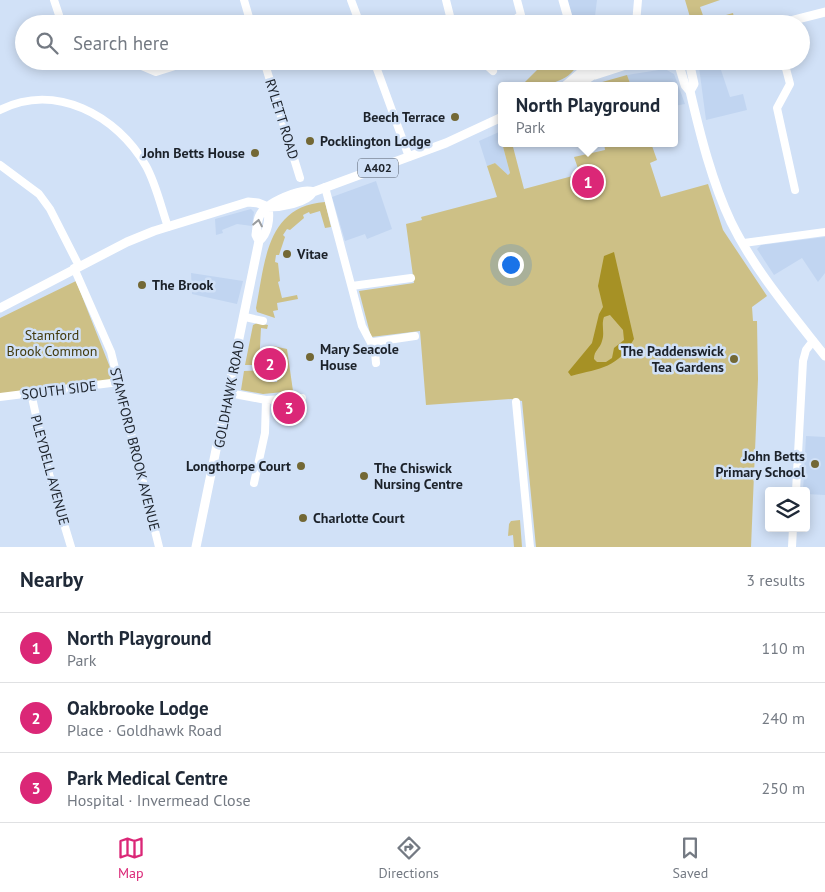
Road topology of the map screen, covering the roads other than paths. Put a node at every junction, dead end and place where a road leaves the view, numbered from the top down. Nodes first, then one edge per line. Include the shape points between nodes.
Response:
1 (54, 0) edge
2 (244, 0) edge
3 (351, 0) edge
4 (446, 0) edge
5 (517, 0) edge
6 (563, 0) edge
7 (638, 0) edge
8 (59, 15) edge
9 (248, 15) edge
10 (357, 15) edge
11 (450, 15) edge
12 (521, 15) edge
13 (567, 15) edge
14 (637, 15) edge
15 (824, 16) edge
16 (810, 18) edge
17 (267, 70) edge
18 (377, 70) edge
19 (588, 70) edge
20 (679, 70) edge
21 (691, 70) edge
22 (786, 70) edge
23 (582, 82) edge
24 (690, 91) junction
25 (0, 110) edge
26 (498, 119) edge
27 (409, 157) junction
28 (0, 165) edge
29 (300, 178) dead end
30 (326, 187) junction
31 (795, 190) dead end
32 (268, 208) junction
33 (168, 227) junction
34 (825, 232) edge
35 (744, 243) junction
36 (77, 267) junction
37 (411, 278) dead end
38 (352, 286) junction
39 (0, 308) edge
40 (245, 316) junction
41 (263, 321) dead end
42 (415, 336) dead end
43 (813, 341) junction
44 (374, 342) junction
45 (825, 356) edge
46 (376, 363) dead end
47 (119, 382) junction
48 (31, 393) junction
49 (229, 393) junction
50 (0, 397) edge
51 (302, 398) dead end
52 (266, 400) junction
53 (516, 402) dead end
54 (254, 483) dead end
55 (796, 487) edge
56 (794, 532) edge
57 (71, 547) edge
58 (158, 547) edge
59 (196, 547) edge
60 (530, 547) edge
61 (792, 547) edge

1 - 8 street
2 - 9 street
3 - 10 street
4 - 11 street
5 - 12 street
6 - 13 main road
7 - 14 street
15 - 16 main road
17 - 29 street, RYLETT ROAD
18 - 27 street
19 - 23 main road
20 - 24 main road
21 - 24 main road via 694,84
22 - 31 street via 790,84 777,108
24 - 35 main road via 718,186 731,221
25 - 33 street via 22,102 50,99 73,104 96,116 124,138 142,160 150,173
26 - 27 main road, A402
27 - 30 main road, A402
28 - 36 street, STAMFORD BROOK AVENUE via 39,194 50,209
30 - 32 main road, A402 via 310,196
30 - 38 street
32 - 33 main road via 261,203 248,202
32 - 40 main road, GOLDHAWK ROAD via 270,217 265,236 260,241
33 - 36 main road via 127,242
34 - 35 street
35 - 43 main road via 782,302
36 - 39 main road
36 - 47 street, STAMFORD BROOK AVENUE via 111,352
37 - 38 street
38 - 44 street via 362,326 370,343
40 - 41 street
40 - 49 main road, GOLDHAWK ROAD
42 - 44 street
43 - 45 main road
43 - 55 street via 806,350 804,361
44 - 46 street
47 - 48 street, SOUTH SIDE
47 - 58 street, STAMFORD BROOK AVENUE
48 - 50 street, SOUTH SIDE
48 - 57 street, PLEYDELL AVENUE via 49,474
49 - 52 street
49 - 59 main road, GOLDHAWK ROAD
51 - 52 street
52 - 54 street via 265,433
53 - 60 street
56 - 61 street

